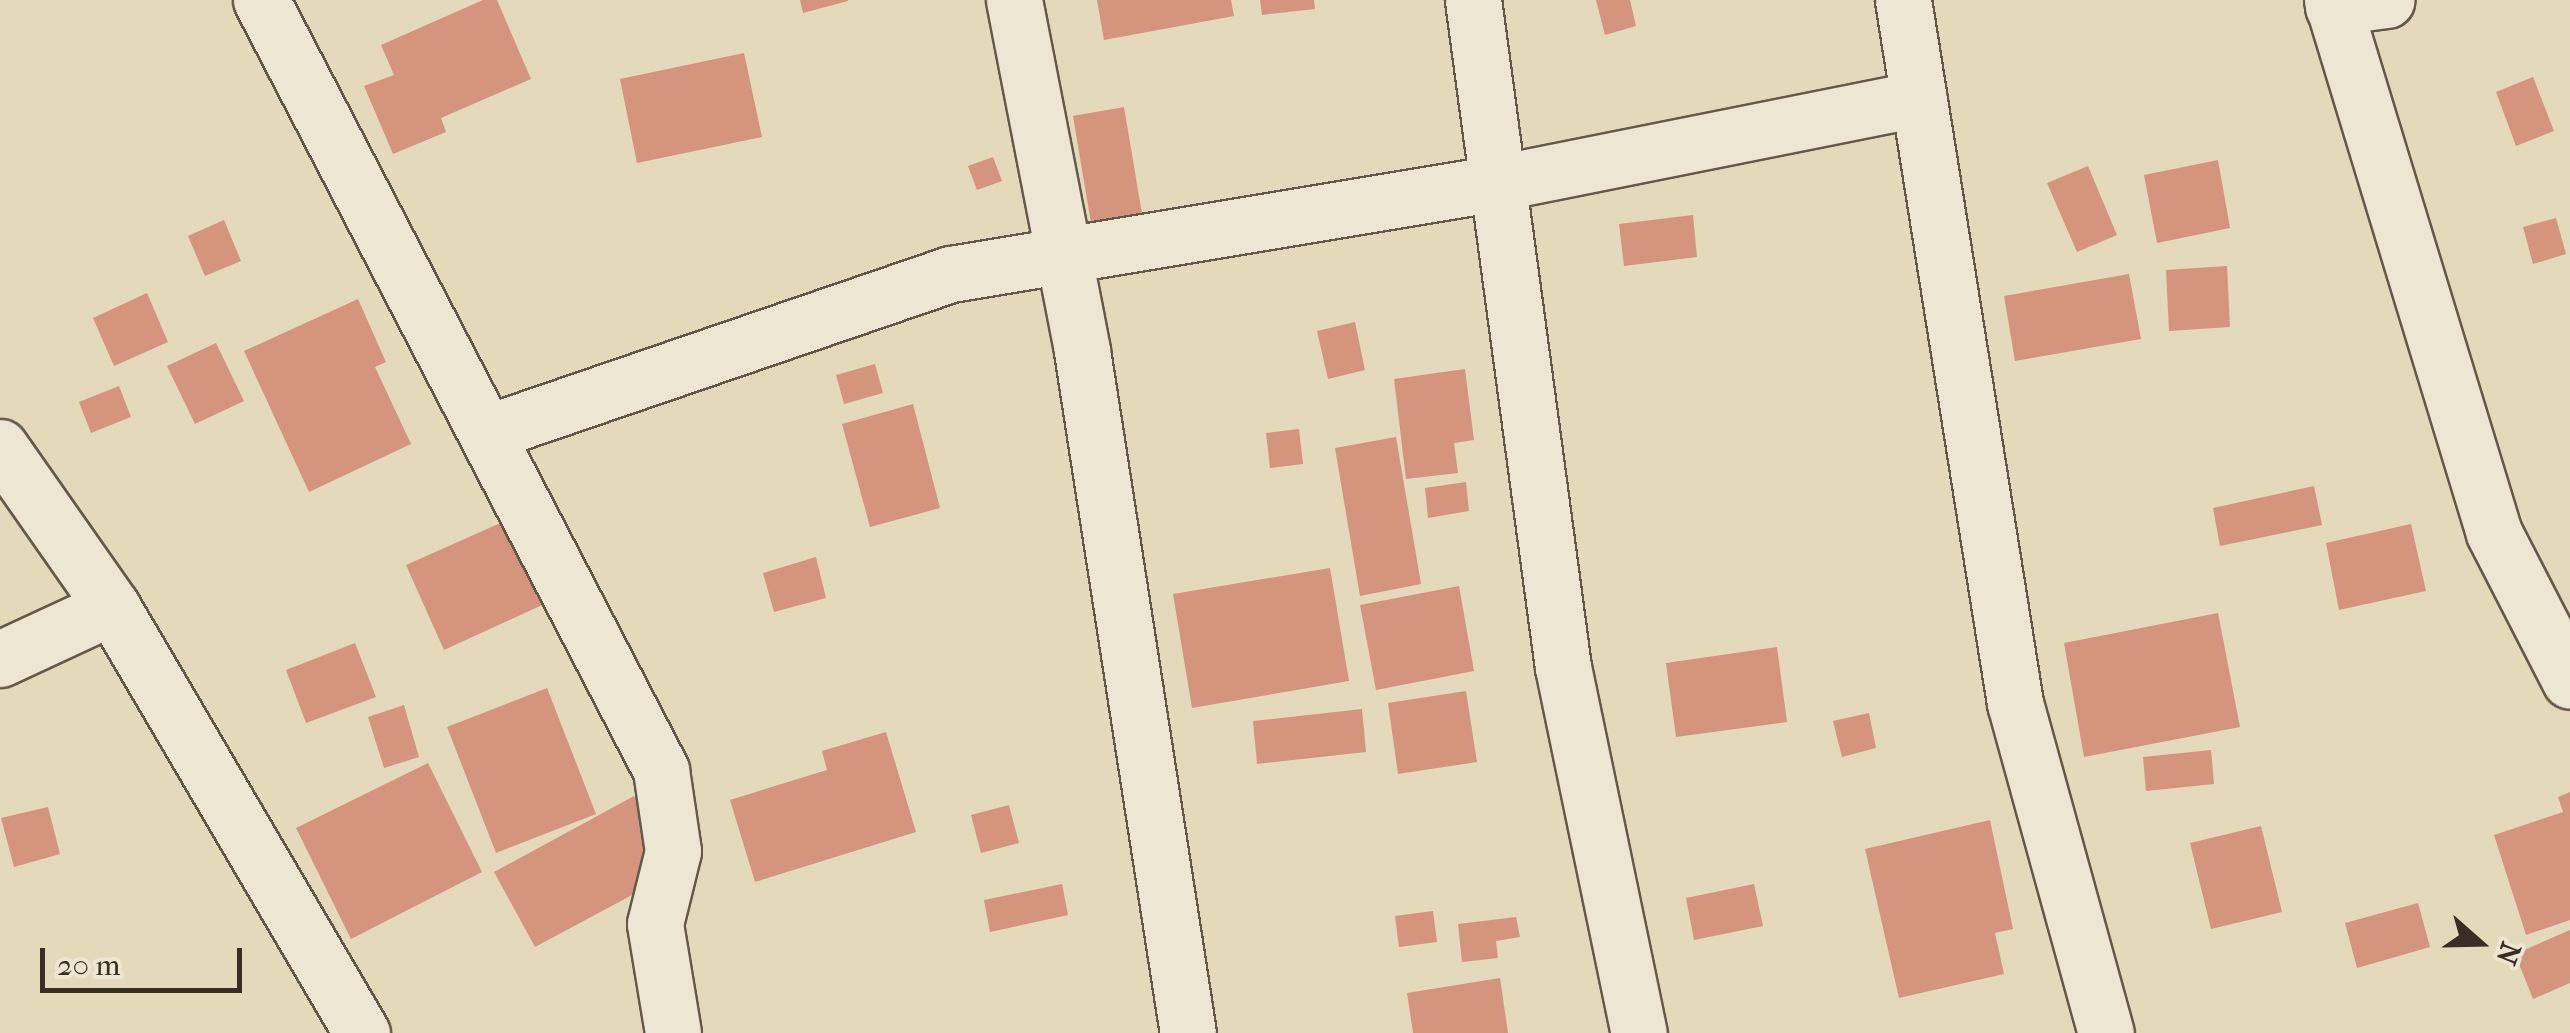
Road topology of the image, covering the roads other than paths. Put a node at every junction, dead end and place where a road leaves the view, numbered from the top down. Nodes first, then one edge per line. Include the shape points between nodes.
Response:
1 (261, 0) edge
2 (1014, 0) edge
3 (1473, 0) edge
4 (1903, 0) edge
5 (2386, 0) edge
6 (2332, 4) edge
7 (1918, 99) junction
8 (1498, 183) junction
9 (1062, 250) junction
10 (492, 431) junction
11 (0, 448) edge
12 (112, 607) junction
13 (0, 660) edge
14 (2570, 681) edge
15 (362, 1033) edge
16 (672, 1033) edge
17 (1188, 1033) edge
18 (1638, 1033) edge
19 (2106, 1033) edge

1 - 10 street
2 - 9 street
3 - 8 street
4 - 7 street
5 - 6 street
6 - 14 street via 2494,533
7 - 8 street
7 - 19 street via 2015,703
8 - 9 street
8 - 18 street via 1564,667
9 - 10 street via 952,274
9 - 17 street
10 - 16 street via 660,770 673,851 656,924
11 - 12 street
12 - 13 street
12 - 15 street

